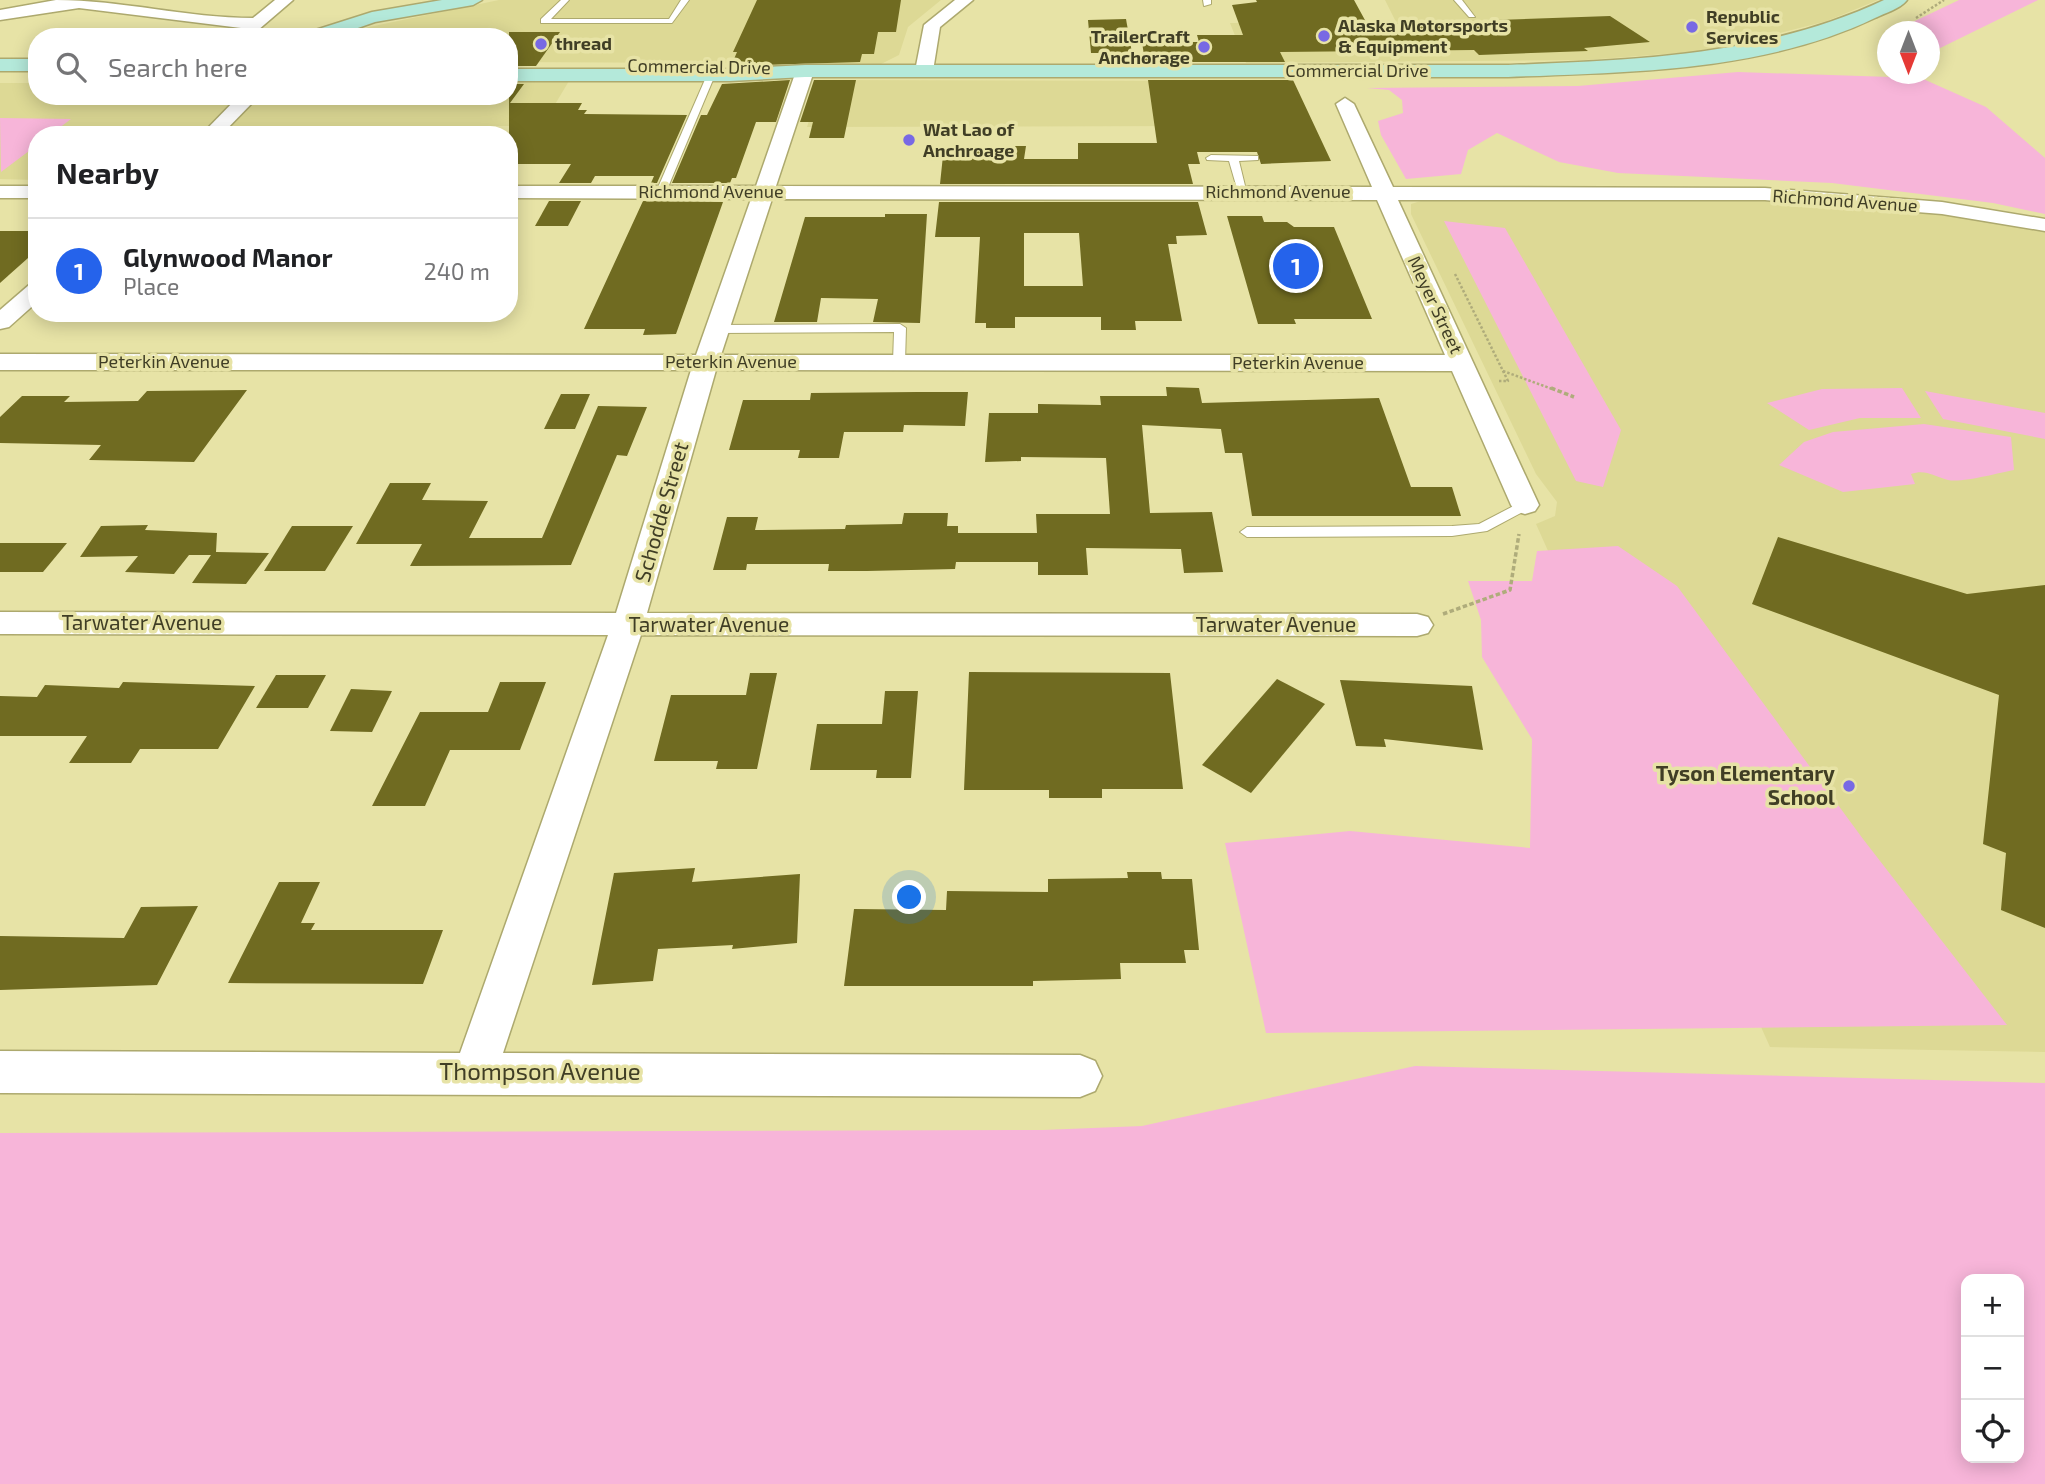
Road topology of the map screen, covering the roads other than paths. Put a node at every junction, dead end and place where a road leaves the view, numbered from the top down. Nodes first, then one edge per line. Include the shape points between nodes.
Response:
1 (285, 0) edge
2 (472, 0) edge
3 (565, 0) edge
4 (685, 0) edge
5 (965, 0) edge
6 (1458, 0) edge
7 (1898, 0) edge
8 (439, 7) junction
9 (0, 15) edge
10 (1472, 15) dead end
11 (256, 23) junction
12 (250, 28) edge
13 (340, 28) edge
14 (367, 28) edge
15 (0, 65) edge
16 (28, 65) edge
17 (518, 66) edge
18 (805, 71) junction
19 (924, 71) junction
20 (0, 75) edge
21 (28, 75) edge
22 (518, 75) edge
23 (711, 75) junction
24 (1345, 104) dead end
25 (241, 105) edge
26 (219, 126) edge
27 (1211, 158) dead end
28 (1233, 158) junction
29 (1254, 158) dead end
30 (0, 192) edge
31 (28, 192) edge
32 (518, 192) edge
33 (661, 192) junction
34 (763, 192) junction
35 (1244, 192) junction
36 (1383, 193) junction
37 (2045, 225) edge
38 (28, 298) edge
39 (0, 322) edge
40 (717, 329) junction
41 (0, 362) edge
42 (706, 362) junction
43 (899, 362) junction
44 (1461, 363) junction
45 (1525, 505) joint
46 (1247, 532) dead end
47 (0, 623) edge
48 (628, 625) junction
49 (1417, 625) road end
50 (0, 1072) edge
51 (475, 1072) junction
52 (1080, 1076) dead end

1 - 11 street
2 - 8 main road
3 - 4 lane via 544,21 672,20
5 - 19 street via 932,25
6 - 10 lane
7 - 19 main road, Commercial Drive via 1874,14 1814,35 1649,64 1508,71
8 - 13 main road via 372,17
8 - 14 main road
9 - 11 street via 89,4
11 - 12 street
15 - 16 main road
17 - 18 main road, Commercial Drive
18 - 19 main road, Commercial Drive
18 - 23 main road, Commercial Drive
18 - 34 street, Schodde Street
20 - 21 main road
22 - 23 main road, Commercial Drive
23 - 33 lane
24 - 36 street, Meyer Street
25 - 26 street
27 - 28 lane
28 - 29 lane
28 - 35 lane
30 - 31 street
32 - 33 street, Richmond Avenue
33 - 34 street, Richmond Avenue
34 - 35 street, Richmond Avenue
34 - 40 street, Schodde Street
35 - 36 street, Richmond Avenue
36 - 37 street, Richmond Avenue via 1765,194 1942,208
36 - 44 street, Meyer Street
38 - 39 street
40 - 42 street, Schodde Street
40 - 43 lane via 900,328
41 - 42 street, Peterkin Avenue
42 - 43 street, Peterkin Avenue
42 - 48 street, Schodde Street
43 - 44 street, Peterkin Avenue
44 - 45 street, Meyer Street
45 - 46 lane via 1482,528 1452,531
47 - 48 street, Tarwater Avenue
48 - 49 street, Tarwater Avenue
48 - 51 street, Schodde Street
50 - 51 street, Thompson Avenue
51 - 52 street, Thompson Avenue

